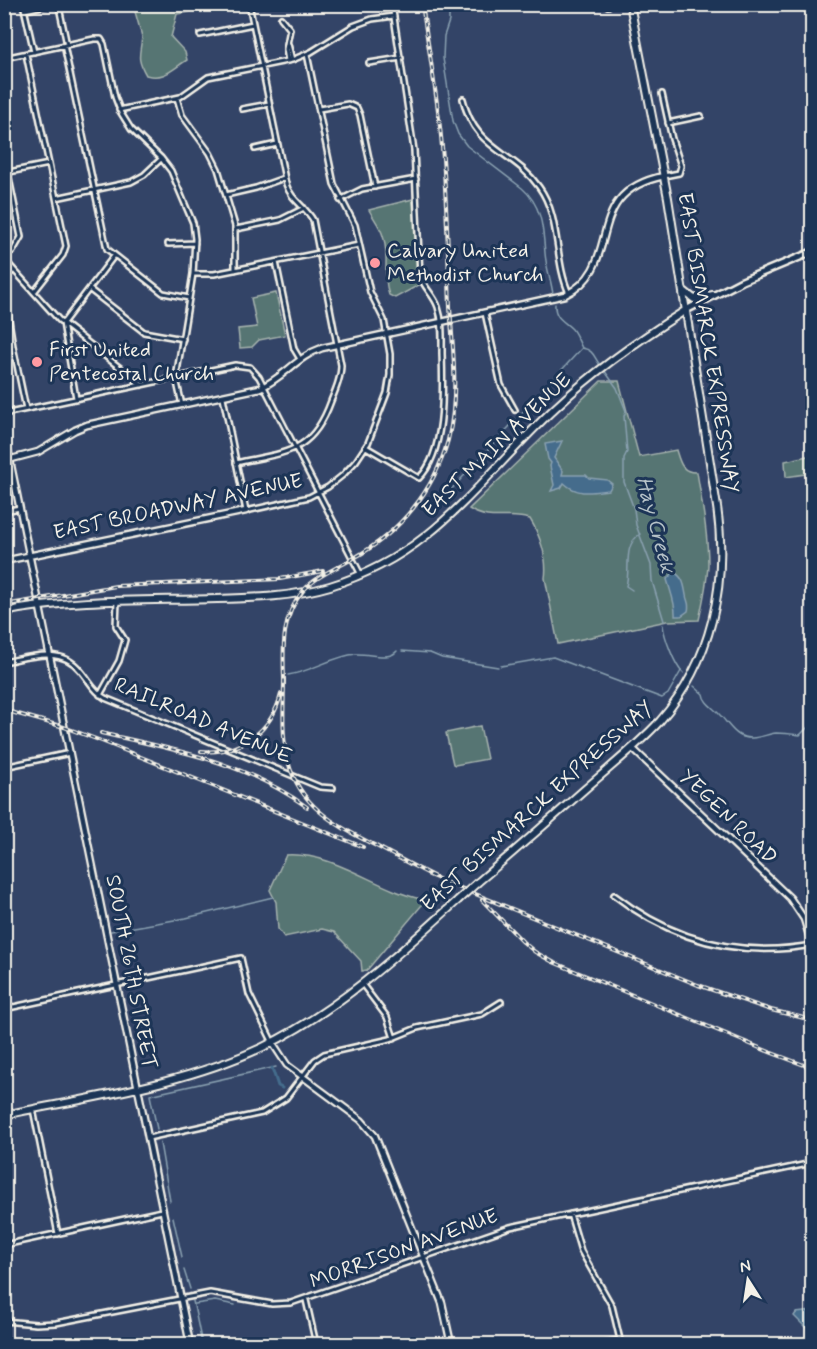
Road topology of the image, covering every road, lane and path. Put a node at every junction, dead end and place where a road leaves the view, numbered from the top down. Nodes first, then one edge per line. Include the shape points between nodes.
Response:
1 (24, 4) edge
2 (249, 4) edge
3 (392, 4) edge
4 (630, 4) edge
5 (55, 5) edge
6 (25, 10) junction
7 (394, 16) junction
8 (281, 18) dead end
9 (253, 24) junction
10 (200, 35) dead end
11 (65, 45) junction
12 (34, 52) junction
13 (26, 53) junction
14 (307, 54) junction
15 (4, 58) edge
16 (401, 58) junction
17 (290, 61) junction
18 (369, 63) dead end
19 (261, 67) junction
20 (662, 94) dead end
21 (177, 98) junction
22 (463, 99) dead end
23 (269, 104) junction
24 (242, 109) dead end
25 (119, 110) junction
26 (318, 110) junction
27 (701, 116) dead end
28 (668, 123) junction
29 (277, 144) junction
30 (255, 148) dead end
31 (161, 158) junction
32 (49, 164) junction
33 (6, 173) edge
34 (664, 176) junction
35 (284, 178) junction
36 (416, 179) junction
37 (375, 187) junction
38 (94, 190) junction
39 (226, 195) junction
40 (56, 198) junction
41 (340, 200) junction
42 (304, 208) junction
43 (236, 230) junction
44 (195, 243) junction
45 (168, 244) dead end
46 (360, 245) junction
47 (813, 252) edge
48 (320, 253) junction
49 (4, 256) edge
50 (114, 256) junction
51 (276, 262) junction
52 (14, 270) junction
53 (235, 270) junction
54 (193, 274) junction
55 (4, 278) edge
56 (4, 288) edge
57 (682, 288) junction
58 (89, 289) junction
59 (34, 292) junction
60 (569, 293) junction
61 (713, 295) junction
62 (189, 298) junction
63 (686, 310) junction
64 (485, 313) junction
65 (441, 322) junction
66 (63, 323) junction
67 (387, 334) junction
68 (183, 339) junction
69 (338, 344) junction
70 (300, 359) junction
71 (176, 378) junction
72 (142, 385) junction
73 (264, 386) junction
74 (223, 396) junction
75 (76, 399) junction
76 (182, 405) junction
77 (26, 409) junction
78 (515, 410) dead end
79 (4, 414) edge
80 (4, 431) edge
81 (366, 447) junction
82 (296, 448) junction
83 (8, 460) edge
84 (236, 463) junction
85 (319, 492) junction
86 (20, 508) junction
87 (4, 511) edge
88 (246, 511) junction
89 (30, 556) junction
90 (4, 561) edge
91 (361, 575) junction
92 (117, 601) junction
93 (40, 605) junction
94 (4, 612) edge
95 (50, 654) junction
96 (4, 662) edge
97 (100, 695) junction
98 (632, 748) junction
99 (70, 753) junction
100 (4, 767) edge
101 (333, 788) dead end
102 (614, 895) dead end
103 (813, 945) edge
104 (362, 984) junction
105 (117, 985) junction
106 (501, 1002) dead end
107 (4, 1009) edge
108 (394, 1038) junction
109 (272, 1042) junction
110 (302, 1077) junction
111 (137, 1087) junction
112 (33, 1109) junction
113 (4, 1115) edge
114 (148, 1138) junction
115 (813, 1163) edge
116 (162, 1211) junction
117 (570, 1214) junction
118 (58, 1234) junction
119 (4, 1245) edge
120 (424, 1257) junction
121 (180, 1298) junction
122 (306, 1299) junction
123 (4, 1300) edge
124 (5, 1322) edge
125 (621, 1342) edge
126 (190, 1344) edge
127 (316, 1344) edge
128 (451, 1344) edge
129 (598, 1344) edge

1 - 6 street
2 - 9 street
3 - 7 street
4 - 34 main road, EAST BISMARCK EXPRESSWAY
5 - 6 street
5 - 11 street
6 - 12 street
7 - 14 street via 353,26
7 - 16 street
8 - 17 street via 290,29 286,49
9 - 10 street
9 - 19 street
11 - 12 street
11 - 25 street via 101,39
11 - 38 street
12 - 13 street
13 - 15 street
13 - 32 street
14 - 17 street
14 - 26 street, EAST BROADWAY AVENUE
16 - 18 street
16 - 36 street
17 - 19 street
19 - 21 street via 208,77
19 - 23 street
20 - 28 street
21 - 25 street
21 - 39 street via 182,115 215,161
22 - 60 street via 479,135 527,173 544,194
23 - 24 street
23 - 29 street
25 - 31 street via 129,126
26 - 37 street via 348,104 357,108
26 - 41 street, EAST BROADWAY AVENUE
27 - 28 street
28 - 34 street via 681,167 679,173
29 - 30 street
29 - 35 street
31 - 38 street via 135,180
31 - 44 street via 175,177 189,211
32 - 33 street
32 - 40 street
33 - 49 street via 21,239
34 - 57 main road, EAST BISMARCK EXPRESSWAY
34 - 60 street via 637,184 619,198 608,219 594,268
35 - 39 street
35 - 42 street via 290,195
36 - 37 street
36 - 65 street via 421,278 436,301
37 - 41 street via 358,190
38 - 40 street
38 - 50 street via 106,247
39 - 43 street
40 - 59 street via 65,250
41 - 46 street, EAST BROADWAY AVENUE via 355,225
42 - 43 street via 280,220
42 - 48 street via 313,220
43 - 53 street
44 - 45 street
44 - 54 street
46 - 48 street
46 - 67 street, EAST BROADWAY AVENUE via 370,292
47 - 61 main road, EAST MAIN AVENUE
48 - 51 street
48 - 69 street
49 - 52 street
50 - 58 street
50 - 62 street via 163,293
51 - 53 street
51 - 70 street via 294,349
52 - 55 street
52 - 59 street
53 - 54 street
54 - 62 street
56 - 77 street
57 - 61 main road via 694,299
57 - 63 main road, EAST BISMARCK EXPRESSWAY
58 - 66 street
58 - 68 street via 144,332
59 - 66 street
60 - 64 street
61 - 63 main road, EAST MAIN AVENUE
62 - 68 street
63 - 91 main road, EAST MAIN AVENUE via 575,390 442,525 400,555
63 - 98 main road, EAST BISMARCK EXPRESSWAY via 719,524 719,590 708,638 693,672 669,710
64 - 65 street
64 - 78 street via 501,385
65 - 67 street
65 - 81 street via 442,416 432,456 419,478
66 - 72 street
66 - 75 street
67 - 69 street
67 - 81 street, EAST BROADWAY AVENUE via 390,382
68 - 71 street
69 - 70 street
69 - 82 street via 341,372 325,417 312,436
70 - 73 street
71 - 72 street
71 - 73 street via 242,365 256,371
71 - 76 street
72 - 75 street
73 - 74 street
73 - 82 street
74 - 76 street
74 - 84 street
75 - 77 street
76 - 83 street via 87,425 38,452
77 - 79 street
80 - 83 street, SOUTH 26TH STREET
81 - 85 street, EAST BROADWAY AVENUE via 343,475
82 - 84 street
82 - 85 street
83 - 86 street, SOUTH 26TH STREET
84 - 88 street
85 - 88 street, EAST BROADWAY AVENUE
85 - 91 street
86 - 87 street
86 - 89 street, SOUTH 26TH STREET
88 - 89 street, EAST BROADWAY AVENUE
89 - 90 street, EAST BROADWAY AVENUE
89 - 93 street, SOUTH 26TH STREET
91 - 92 main road, EAST MAIN AVENUE via 279,596
92 - 93 main road, EAST MAIN AVENUE
92 - 97 street via 116,626 125,640 119,661
93 - 94 main road, EAST MAIN AVENUE
93 - 95 street, SOUTH 26TH STREET
95 - 96 street
95 - 97 street, RAILROAD AVENUE via 74,663
95 - 99 street, SOUTH 26TH STREET
97 - 101 street, RAILROAD AVENUE via 320,787
98 - 103 street, YEGEN ROAD via 790,898 804,919
98 - 104 main road, EAST BISMARCK EXPRESSWAY, bridge
99 - 100 street
99 - 105 street, SOUTH 26TH STREET
102 - 103 street via 662,926 715,944 760,950
104 - 108 street via 387,1017
104 - 109 main road, EAST BISMARCK EXPRESSWAY
105 - 107 street
105 - 109 street via 241,958 251,998
105 - 111 street, SOUTH 26TH STREET
106 - 108 street via 482,1014 417,1028
108 - 110 street via 326,1053
109 - 110 street via 285,1063
109 - 111 main road, EAST BISMARCK EXPRESSWAY via 212,1068
110 - 114 street via 284,1100 264,1112
110 - 120 street via 373,1133
111 - 112 main road, EAST BISMARCK EXPRESSWAY
111 - 114 street, SOUTH 26TH STREET
112 - 113 main road, EAST BISMARCK EXPRESSWAY
112 - 118 street
114 - 116 street, SOUTH 26TH STREET
115 - 117 street, MORRISON AVENUE
116 - 118 street
116 - 121 street, SOUTH 26TH STREET
117 - 120 street, MORRISON AVENUE via 490,1233
117 - 125 street via 581,1251 612,1306
118 - 119 street
120 - 122 street, MORRISON AVENUE
120 - 128 street via 443,1307
121 - 122 street, MORRISON AVENUE via 216,1293 278,1304
121 - 124 street, MORRISON AVENUE via 56,1323
121 - 126 street, SOUTH 26TH STREET
122 - 127 street
123 - 124 street
125 - 129 street

